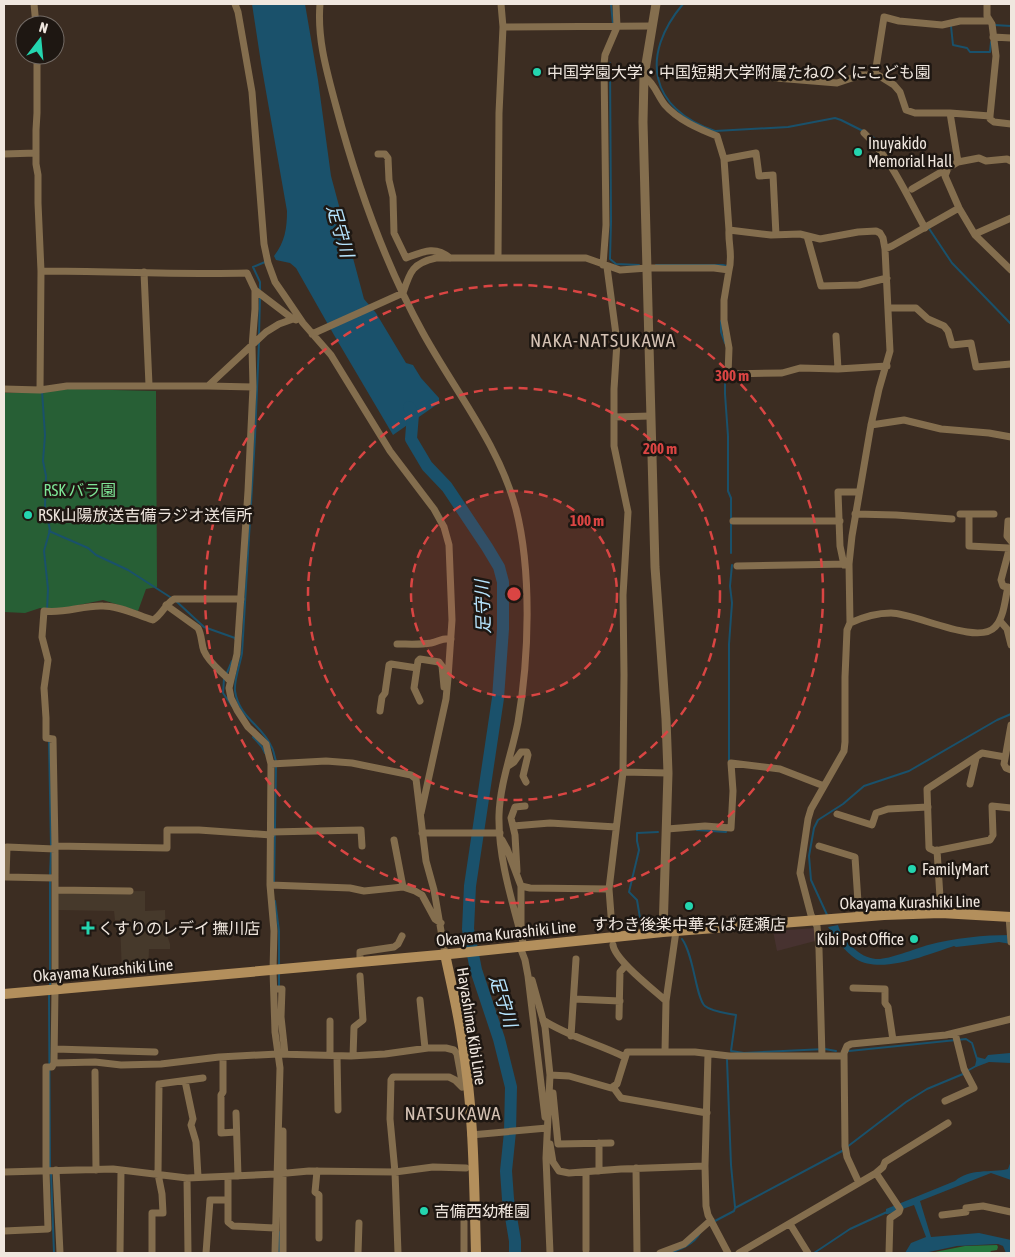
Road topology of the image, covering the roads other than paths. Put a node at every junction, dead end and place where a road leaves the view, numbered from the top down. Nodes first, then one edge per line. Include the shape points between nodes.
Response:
1 (235, 4) edge
2 (320, 4) edge
3 (501, 4) edge
4 (616, 4) edge
5 (656, 4) edge
6 (987, 4) edge
7 (991, 24) junction
8 (652, 26) junction
9 (503, 27) junction
10 (617, 27) junction
11 (993, 37) junction
12 (1011, 38) edge
13 (37, 65) edge
14 (732, 70) dead end
15 (875, 74) junction
16 (644, 76) junction
17 (950, 113) junction
18 (990, 116) junction
19 (1011, 124) edge
20 (864, 134) dead end
21 (36, 153) junction
22 (4, 154) edge
23 (378, 154) dead end
24 (724, 159) junction
25 (1011, 161) edge
26 (958, 162) junction
27 (948, 168) junction
28 (912, 189) dead end
29 (959, 208) junction
30 (1011, 218) edge
31 (926, 227) junction
32 (729, 230) junction
33 (975, 234) junction
34 (776, 235) junction
35 (807, 236) junction
36 (885, 248) junction
37 (450, 258) junction
38 (498, 258) junction
39 (1008, 263) edge
40 (605, 266) junction
41 (648, 268) junction
42 (727, 270) junction
43 (1011, 270) edge
44 (43, 271) junction
45 (144, 272) junction
46 (887, 278) junction
47 (258, 292) junction
48 (402, 293) junction
49 (888, 308) junction
50 (293, 319) junction
51 (303, 322) junction
52 (314, 333) junction
53 (836, 336) dead end
54 (253, 345) junction
55 (1011, 364) edge
56 (887, 366) junction
57 (838, 369) junction
58 (149, 386) junction
59 (208, 386) junction
60 (253, 387) junction
61 (4, 389) edge
62 (42, 390) junction
63 (651, 416) junction
64 (614, 417) junction
65 (871, 425) junction
66 (1011, 437) edge
67 (859, 492) junction
68 (855, 514) junction
69 (960, 514) dead end
70 (969, 514) junction
71 (994, 514) dead end
72 (952, 519) dead end
73 (733, 521) dead end
74 (840, 521) junction
75 (1011, 521) edge
76 (1010, 547) edge
77 (846, 565) junction
78 (737, 566) dead end
79 (1010, 587) edge
80 (241, 599) junction
81 (166, 605) junction
82 (1000, 621) junction
83 (850, 623) junction
84 (1009, 630) edge
85 (451, 639) junction
86 (397, 644) dead end
87 (1011, 645) edge
88 (417, 668) junction
89 (227, 678) junction
90 (446, 699) junction
91 (420, 701) dead end
92 (380, 711) dead end
93 (1011, 725) edge
94 (1005, 757) junction
95 (976, 758) junction
96 (274, 764) junction
97 (508, 766) junction
98 (1011, 770) edge
99 (623, 772) junction
100 (668, 772) junction
101 (526, 782) dead end
102 (970, 784) dead end
103 (824, 786) junction
104 (524, 806) dead end
105 (928, 807) junction
106 (1011, 808) edge
107 (421, 813) junction
108 (837, 814) dead end
109 (513, 826) junction
110 (616, 827) junction
111 (667, 829) junction
112 (271, 833) junction
113 (424, 833) junction
114 (499, 835) junction
115 (394, 840) dead end
116 (362, 846) dead end
117 (820, 846) dead end
118 (53, 848) junction
119 (937, 850) junction
120 (517, 877) junction
121 (52, 878) junction
122 (273, 886) junction
123 (521, 886) junction
124 (403, 887) junction
125 (609, 889) junction
126 (54, 890) junction
127 (130, 891) dead end
128 (941, 913) junction
129 (859, 917) junction
130 (1010, 917) edge
131 (818, 920) junction
132 (441, 923) junction
133 (612, 928) dead end
134 (676, 931) junction
135 (663, 932) junction
136 (402, 936) dead end
137 (1011, 939) edge
138 (520, 945) junction
139 (613, 945) dead end
140 (448, 954) junction
141 (576, 959) dead end
142 (525, 960) junction
143 (360, 962) junction
144 (626, 965) junction
145 (277, 969) junction
146 (360, 976) dead end
147 (853, 988) dead end
148 (52, 989) junction
149 (4, 994) edge
150 (574, 999) junction
151 (420, 1000) dead end
152 (620, 1001) junction
153 (666, 1001) junction
154 (619, 1017) dead end
155 (1011, 1019) edge
156 (543, 1020) junction
157 (330, 1021) dead end
158 (571, 1036) junction
159 (956, 1038) junction
160 (893, 1040) junction
161 (425, 1048) junction
162 (54, 1049) junction
163 (155, 1052) dead end
164 (665, 1052) junction
165 (822, 1052) junction
166 (281, 1054) junction
167 (708, 1054) junction
168 (334, 1056) junction
169 (353, 1056) junction
170 (844, 1056) junction
171 (223, 1057) junction
172 (625, 1057) junction
173 (51, 1066) junction
174 (95, 1072) dead end
175 (550, 1076) junction
176 (203, 1078) dead end
177 (185, 1081) junction
178 (613, 1087) junction
179 (465, 1088) junction
180 (945, 1101) dead end
181 (338, 1110) dead end
182 (236, 1113) dead end
183 (707, 1113) junction
184 (948, 1123) dead end
185 (544, 1129) junction
186 (283, 1131) dead end
187 (236, 1132) junction
188 (473, 1135) junction
189 (599, 1143) junction
190 (611, 1143) dead end
191 (705, 1166) junction
192 (466, 1168) dead end
193 (636, 1168) junction
194 (96, 1170) junction
195 (120, 1170) junction
196 (51, 1171) junction
197 (317, 1171) junction
198 (599, 1171) junction
199 (4, 1172) edge
200 (395, 1172) junction
201 (586, 1172) junction
202 (876, 1173) junction
203 (158, 1174) junction
204 (280, 1174) junction
205 (228, 1176) junction
206 (238, 1176) junction
207 (198, 1177) junction
208 (187, 1178) junction
209 (859, 1183) junction
210 (228, 1200) junction
211 (475, 1204) junction
212 (1011, 1212) edge
213 (942, 1215) dead end
214 (712, 1222) junction
215 (359, 1223) dead end
216 (790, 1224) junction
217 (276, 1228) junction
218 (4, 1231) edge
219 (319, 1238) dead end
220 (586, 1250) dead end
221 (60, 1253) edge
222 (120, 1253) edge
223 (152, 1253) edge
224 (188, 1253) edge
225 (206, 1253) edge
226 (275, 1253) edge
227 (283, 1253) edge
228 (358, 1253) edge
229 (398, 1253) edge
230 (464, 1253) edge
231 (476, 1253) edge
232 (550, 1253) edge
233 (637, 1253) edge
234 (660, 1253) edge
235 (728, 1253) edge
236 (739, 1253) edge
237 (808, 1253) edge
238 (889, 1253) edge

1 - 51 street via 252,92 265,254 275,282
2 - 48 street via 320,43 350,159
3 - 9 street
4 - 10 street
5 - 8 street
6 - 7 street
7 - 11 street
7 - 15 street via 960,21 942,25 884,17
8 - 10 street
8 - 16 street
9 - 10 street
9 - 38 street via 498,113
10 - 40 street via 604,64
11 - 12 street
11 - 18 street via 996,56
13 - 21 street
14 - 15 street via 776,78 837,83
15 - 17 street via 894,85 906,110
16 - 24 street via 652,82 671,112 717,136
16 - 41 street
17 - 18 street
17 - 26 street
18 - 19 street via 994,122
20 - 31 street via 874,142
21 - 22 street
21 - 44 street
23 - 37 street via 385,154 388,158 394,233 406,258 425,251 443,252
24 - 32 street
24 - 34 street via 756,153 759,176 773,175
25 - 26 street via 979,158
26 - 27 street
27 - 28 street
27 - 29 street via 945,176
29 - 31 street
29 - 33 street
30 - 33 street
31 - 36 street
32 - 34 street
32 - 42 street via 732,259
33 - 39 street
34 - 35 street
35 - 36 street via 820,239 876,231 883,238
35 - 46 street via 821,286 859,285
36 - 46 street
37 - 38 street
37 - 48 street via 436,258 416,265
38 - 40 street via 586,258
39 - 43 street
40 - 41 street via 620,270
40 - 64 street via 617,342
41 - 42 street
41 - 63 street
42 - 57 street via 724,320 728,374 782,373 800,368
44 - 45 street
44 - 62 street
45 - 47 street via 247,273
45 - 58 street
46 - 49 street
47 - 50 street
47 - 54 street
48 - 52 street
48 - 97 street via 489,444 508,487 520,528 525,570 525,646 521,704
49 - 55 street via 916,308 928,319 944,326 952,345 971,343 976,367
49 - 56 street via 890,351
50 - 51 street
50 - 54 street via 279,324
51 - 52 street
52 - 85 street via 340,367 390,451 434,508 444,527 451,568
53 - 57 street
54 - 59 street
54 - 60 street
56 - 57 street
56 - 65 street
58 - 59 street
58 - 62 street via 67,386
59 - 60 street
60 - 80 street
61 - 62 street
63 - 64 street
63 - 100 street via 655,567
64 - 99 street via 614,446 628,512 623,595
65 - 66 street via 904,420 941,429
65 - 67 street
67 - 68 street
67 - 74 street via 838,492
68 - 72 street
68 - 77 street
69 - 70 street
70 - 71 street
70 - 76 street via 969,546
73 - 74 street
74 - 77 street via 840,546
75 - 76 street via 1008,521 1007,536
76 - 79 street via 1001,580 1003,586
77 - 78 street
77 - 83 street
79 - 82 street
80 - 81 street via 182,598
80 - 89 street via 237,654
81 - 89 street via 198,628 207,657
81 - 118 street via 153,620 102,605 59,612 44,611 42,638 48,660 44,688 46,738 53,739
82 - 83 street via 994,629 986,632 957,631 906,614 891,613 866,616
82 - 84 street
83 - 103 street via 845,668 844,751
84 - 87 street
85 - 86 street
85 - 90 street
88 - 90 street via 420,659 439,662
88 - 91 street via 414,688
88 - 92 street via 389,665
89 - 96 street via 231,698 248,727 266,744
90 - 107 street
93 - 94 street
94 - 95 street via 982,753
94 - 98 street via 1004,764
95 - 102 street
95 - 105 street via 927,789
96 - 107 street via 352,763 411,775 416,779
96 - 112 street
97 - 101 street via 522,752 527,752 523,776
97 - 114 street via 501,797
99 - 100 street
99 - 110 street
100 - 111 street
103 - 111 street via 780,769 731,763 733,791 728,828
103 - 131 street via 808,819 800,873
104 - 109 street via 512,810
105 - 108 street via 888,808 876,813 872,825
105 - 119 street via 929,848
106 - 119 street via 992,806 994,835 990,840
107 - 113 street
109 - 110 street via 550,823
109 - 120 street
110 - 125 street
111 - 135 street
112 - 116 street via 361,830
112 - 118 street via 167,830 167,848
112 - 122 street
113 - 114 street
113 - 132 street via 426,861
114 - 120 street
114 - 138 street
115 - 124 street
117 - 129 street via 855,857
118 - 121 street
118 - 121 street via 7,847 6,877
119 - 128 street
120 - 123 street
121 - 126 street
122 - 124 street via 364,891
122 - 145 street
123 - 125 street
123 - 138 street
124 - 132 street via 422,895 435,919
125 - 133 street
126 - 127 street
126 - 148 street
128 - 129 main road, Okayama Kurashiki Line
128 - 130 main road, Okayama Kurashiki Line
129 - 131 main road, Okayama Kurashiki Line
130 - 137 street
131 - 134 main road, Okayama Kurashiki Line
131 - 165 street
132 - 140 street
134 - 135 main road, Okayama Kurashiki Line
134 - 153 street
135 - 138 main road, Okayama Kurashiki Line
136 - 143 street via 394,947 360,952
138 - 140 main road, Okayama Kurashiki Line
138 - 142 street
139 - 144 street
140 - 143 main road, Okayama Kurashiki Line
140 - 179 main road, Hayashima Kibi Line via 462,1041
141 - 150 street
142 - 156 street
142 - 185 street
143 - 145 main road, Okayama Kurashiki Line
144 - 152 street via 620,972
144 - 153 street
145 - 148 main road, Okayama Kurashiki Line
145 - 166 street via 277,989 282,989
146 - 169 street via 363,1020 354,1027
147 - 160 street via 885,989
148 - 149 main road, Okayama Kurashiki Line
148 - 162 street
150 - 152 street
150 - 158 street
151 - 161 street
152 - 154 street
153 - 164 street
155 - 159 street
156 - 158 street
156 - 175 street
157 - 168 street
158 - 172 street
159 - 160 street
159 - 180 street via 974,1088
160 - 170 street via 851,1044
161 - 169 street
161 - 179 street via 454,1050
162 - 163 street
162 - 173 street
164 - 167 street
164 - 172 street via 627,1052
165 - 167 street
165 - 170 street
166 - 168 street
166 - 171 street
166 - 204 street
167 - 183 street
168 - 169 street
168 - 181 street
170 - 209 street via 845,1148
171 - 173 street via 161,1064 121,1066 87,1062
171 - 187 street via 221,1133
172 - 178 street via 617,1084
173 - 196 street via 46,1067
174 - 194 street
175 - 178 street via 569,1076
175 - 185 street
175 - 189 street via 558,1144
176 - 177 street
177 - 203 street via 159,1084
177 - 207 street via 193,1119 191,1125 196,1142
178 - 183 street via 621,1098
179 - 188 main road, Hayashima Kibi Line
179 - 200 street via 449,1077 393,1077 390,1120
182 - 187 street
183 - 191 street
184 - 202 street via 885,1162
185 - 188 street
185 - 201 street via 553,1162 559,1171
185 - 232 street
186 - 204 street
187 - 206 street
188 - 211 main road, Hayashima Kibi Line
189 - 190 street
189 - 198 street
191 - 193 street
191 - 214 street via 706,1206
192 - 200 street via 433,1167
193 - 198 street
193 - 233 street
194 - 195 street
194 - 196 street
195 - 203 street
195 - 222 street
196 - 199 street
196 - 218 street via 48,1229
196 - 221 street
197 - 200 street
197 - 204 street
197 - 219 street via 315,1192 319,1195
198 - 201 street
200 - 229 street
201 - 220 street
202 - 209 street
202 - 238 street via 899,1212 890,1218
203 - 208 street
203 - 223 street via 163,1213 152,1213
204 - 206 street
204 - 217 street
204 - 227 street
205 - 206 street
205 - 207 street
205 - 210 street
207 - 208 street
208 - 224 street
209 - 216 street
210 - 217 street via 228,1222 233,1226
210 - 225 street via 210,1200
211 - 230 street via 466,1212 464,1219
211 - 231 main road, Hayashima Kibi Line
212 - 213 street via 983,1206
214 - 234 street via 684,1244
214 - 235 street
215 - 228 street
216 - 236 street
216 - 237 street
217 - 226 street

